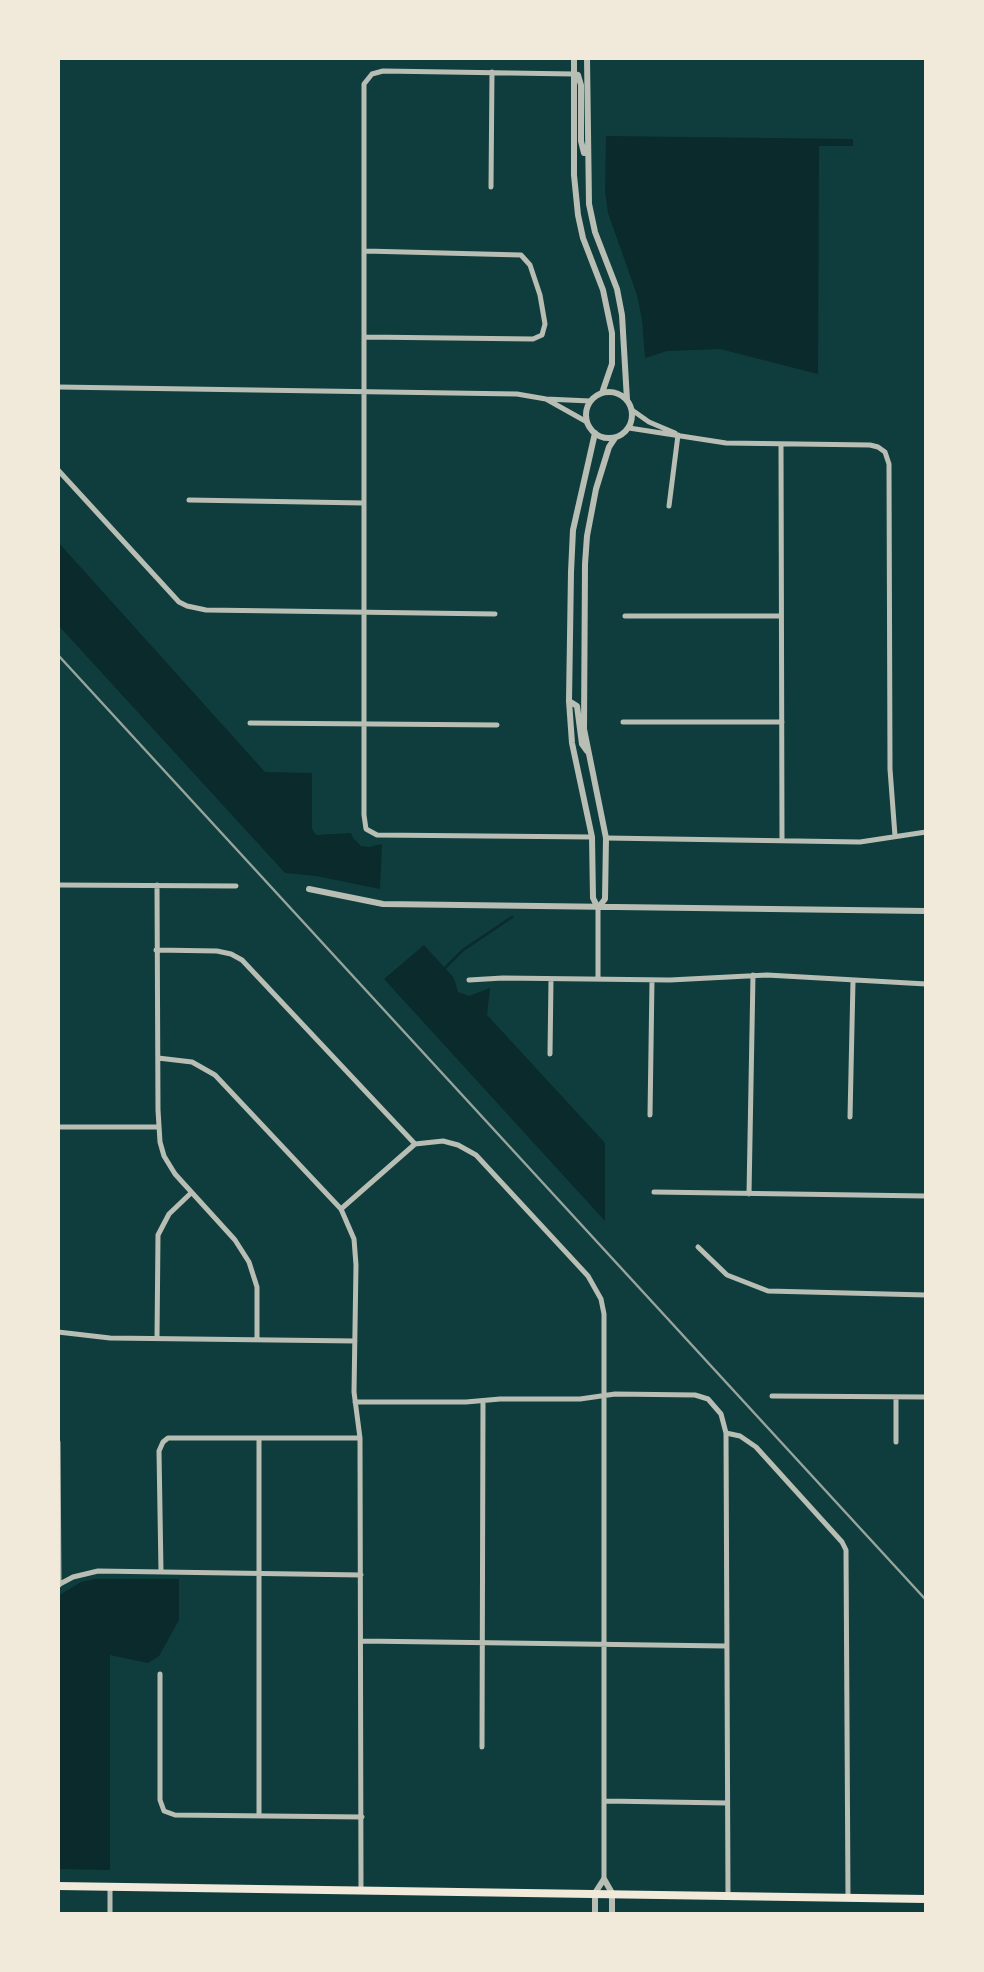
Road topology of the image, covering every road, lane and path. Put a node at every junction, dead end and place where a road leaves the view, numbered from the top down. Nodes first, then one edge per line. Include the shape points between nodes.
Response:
1 (574, 58) edge
2 (587, 58) edge
3 (492, 72) junction
4 (574, 74) junction
5 (587, 162) junction
6 (491, 187) dead end
7 (365, 251) junction
8 (365, 337) junction
9 (58, 387) edge
10 (365, 391) junction
11 (602, 393) junction
12 (546, 399) junction
13 (627, 400) junction
14 (590, 401) junction
15 (632, 410) junction
16 (587, 422) junction
17 (629, 428) junction
18 (595, 433) junction
19 (678, 435) junction
20 (615, 438) junction
21 (781, 444) junction
22 (58, 470) edge
23 (189, 500) dead end
24 (364, 503) junction
25 (669, 506) dead end
26 (365, 613) junction
27 (495, 614) dead end
28 (625, 616) dead end
29 (781, 616) junction
30 (569, 701) junction
31 (623, 722) dead end
32 (782, 722) junction
33 (250, 723) dead end
34 (365, 723) junction
35 (497, 725) dead end
36 (588, 752) junction
37 (926, 832) edge
38 (895, 836) junction
39 (592, 837) junction
40 (606, 838) junction
41 (782, 840) junction
42 (157, 885) junction
43 (58, 886) edge
44 (236, 886) dead end
45 (309, 889) dead end
46 (598, 908) junction
47 (926, 911) edge
48 (156, 950) junction
49 (753, 975) junction
50 (551, 979) junction
51 (598, 979) junction
52 (469, 980) dead end
53 (652, 980) junction
54 (853, 981) junction
55 (926, 984) edge
56 (550, 1054) dead end
57 (158, 1058) junction
58 (650, 1115) dead end
59 (850, 1117) dead end
60 (58, 1127) edge
61 (158, 1127) junction
62 (415, 1144) junction
63 (654, 1192) dead end
64 (191, 1193) junction
65 (749, 1194) junction
66 (926, 1196) edge
67 (341, 1209) junction
68 (698, 1247) dead end
69 (926, 1295) edge
70 (58, 1332) edge
71 (157, 1338) junction
72 (257, 1339) junction
73 (355, 1341) junction
74 (604, 1395) junction
75 (772, 1396) dead end
76 (895, 1397) junction
77 (926, 1397) edge
78 (483, 1401) junction
79 (355, 1402) junction
80 (726, 1433) junction
81 (259, 1438) junction
82 (360, 1438) junction
83 (58, 1442) edge
84 (896, 1442) dead end
85 (161, 1572) junction
86 (258, 1573) junction
87 (361, 1575) junction
88 (59, 1585) edge
89 (362, 1641) junction
90 (483, 1643) junction
91 (604, 1645) junction
92 (725, 1646) junction
93 (160, 1674) dead end
94 (482, 1748) dead end
95 (605, 1801) junction
96 (727, 1803) junction
97 (259, 1816) junction
98 (362, 1817) junction
99 (604, 1879) junction
100 (58, 1886) edge
101 (110, 1887) junction
102 (361, 1890) junction
103 (595, 1894) junction
104 (612, 1894) junction
105 (728, 1896) junction
106 (848, 1898) junction
107 (926, 1899) edge
108 (110, 1914) edge
109 (595, 1914) edge
110 (612, 1914) edge

1 - 4 street
2 - 5 street
3 - 4 street
3 - 6 street
3 - 7 street via 383,71 372,74 364,84
4 - 5 street via 581,85 581,141
4 - 11 street via 578,215 612,333 612,364
5 - 13 street via 595,232 622,315
7 - 8 street
7 - 8 street via 521,255 527,259 543,306 545,329 533,338
8 - 10 street
9 - 10 street
10 - 12 street via 517,394
10 - 24 street
11 - 13 street via 616,393
11 - 14 street
12 - 14 street
12 - 16 street
13 - 15 street
14 - 16 street
15 - 17 street
15 - 19 street
16 - 18 street
17 - 19 street
17 - 20 street
18 - 20 street
18 - 30 street via 573,530
19 - 21 street via 726,443
19 - 25 street
20 - 36 street via 596,489 587,536 583,705
21 - 29 street
21 - 38 street via 870,445 886,452
22 - 26 street via 187,606
23 - 24 street
24 - 26 street
26 - 27 street
26 - 34 street
28 - 29 street
29 - 32 street
30 - 36 street via 577,706 582,744
30 - 39 street via 572,743
31 - 32 street
32 - 41 street
33 - 34 street
34 - 35 street
34 - 39 street via 366,830 376,835
36 - 40 street
37 - 38 street
38 - 41 street via 860,842
39 - 46 street via 593,898
40 - 41 street
40 - 46 street via 605,899
42 - 43 street
42 - 44 street
42 - 48 street
45 - 46 street via 383,904
46 - 47 street
46 - 51 street
48 - 57 street
48 - 62 street via 217,951 242,960
49 - 53 street
49 - 54 street
49 - 65 street
50 - 51 street
50 - 52 street
50 - 56 street
51 - 53 street
53 - 58 street
54 - 55 street
54 - 59 street
57 - 61 street
57 - 67 street via 192,1062 215,1075
60 - 61 street
61 - 64 street via 164,1156
62 - 67 street
62 - 74 street via 443,1141 476,1156 588,1276 604,1314
63 - 65 street
64 - 71 street via 169,1214 158,1236
64 - 72 street via 249,1262 257,1287
65 - 66 street
67 - 73 street via 352,1230 355,1251
68 - 69 street via 727,1275 768,1291
70 - 71 street
71 - 72 street
72 - 73 street
73 - 79 street
74 - 78 street
74 - 80 street via 701,1396 721,1414
74 - 91 street
75 - 76 street
76 - 77 street
76 - 84 street
78 - 79 street
78 - 90 street
79 - 82 street
80 - 92 street
80 - 106 street via 756,1447 846,1550
81 - 82 street
81 - 85 street via 174,1437 163,1442 159,1451
81 - 86 street
82 - 87 street
83 - 88 street
85 - 86 street
85 - 88 street via 98,1571
86 - 87 street
86 - 97 street
87 - 89 street
89 - 90 street
89 - 98 street
90 - 91 street
90 - 94 street
91 - 92 street
91 - 95 street
92 - 96 street
93 - 97 street via 160,1800 164,1811
95 - 96 street
95 - 99 street
96 - 105 street
97 - 98 street
98 - 102 street
99 - 103 street
99 - 104 street
100 - 101 main road
101 - 102 main road
101 - 108 street
102 - 103 main road
103 - 104 main road
103 - 109 street
104 - 105 main road
104 - 110 street
105 - 106 main road
106 - 107 main road

